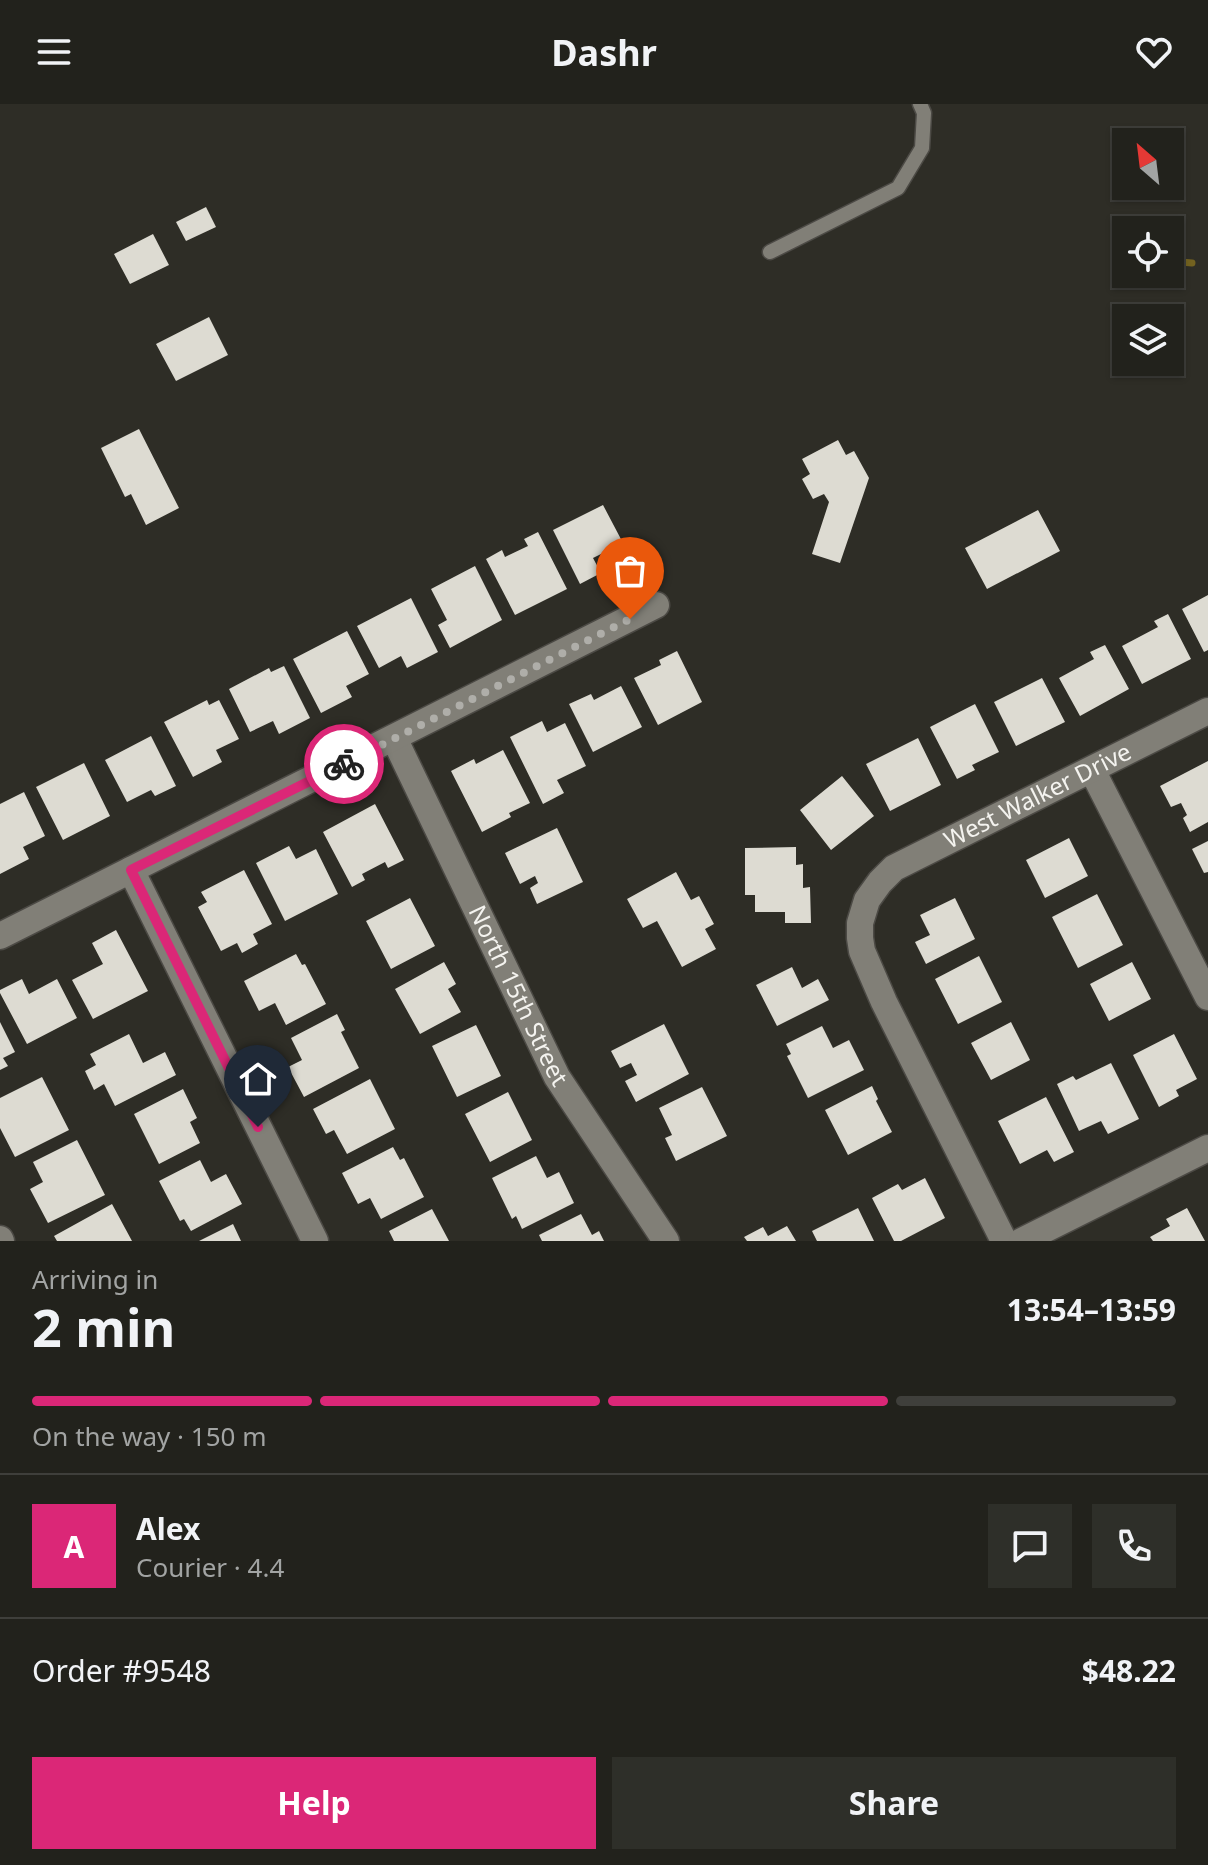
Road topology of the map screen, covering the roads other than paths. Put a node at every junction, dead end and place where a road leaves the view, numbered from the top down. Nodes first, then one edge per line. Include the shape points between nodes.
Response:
1 (920, 104) edge
2 (770, 252) dead end
3 (656, 605) dead end
4 (1208, 711) edge
5 (394, 738) junction
6 (1092, 770) junction
7 (131, 870) junction
8 (0, 936) edge
9 (1208, 997) edge
10 (1208, 1148) edge
11 (315, 1241) edge
12 (666, 1241) edge
13 (1004, 1241) edge
14 (1022, 1241) edge

1 - 2 lane via 922,148 898,188
3 - 5 street
4 - 6 street, West Walker Drive
5 - 7 street
5 - 12 street, North 15th Street via 557,1077
6 - 9 street
6 - 13 street, West Walker Drive via 894,868 873,890 860,923 862,951 884,1002
7 - 8 street
7 - 11 street
10 - 14 street

